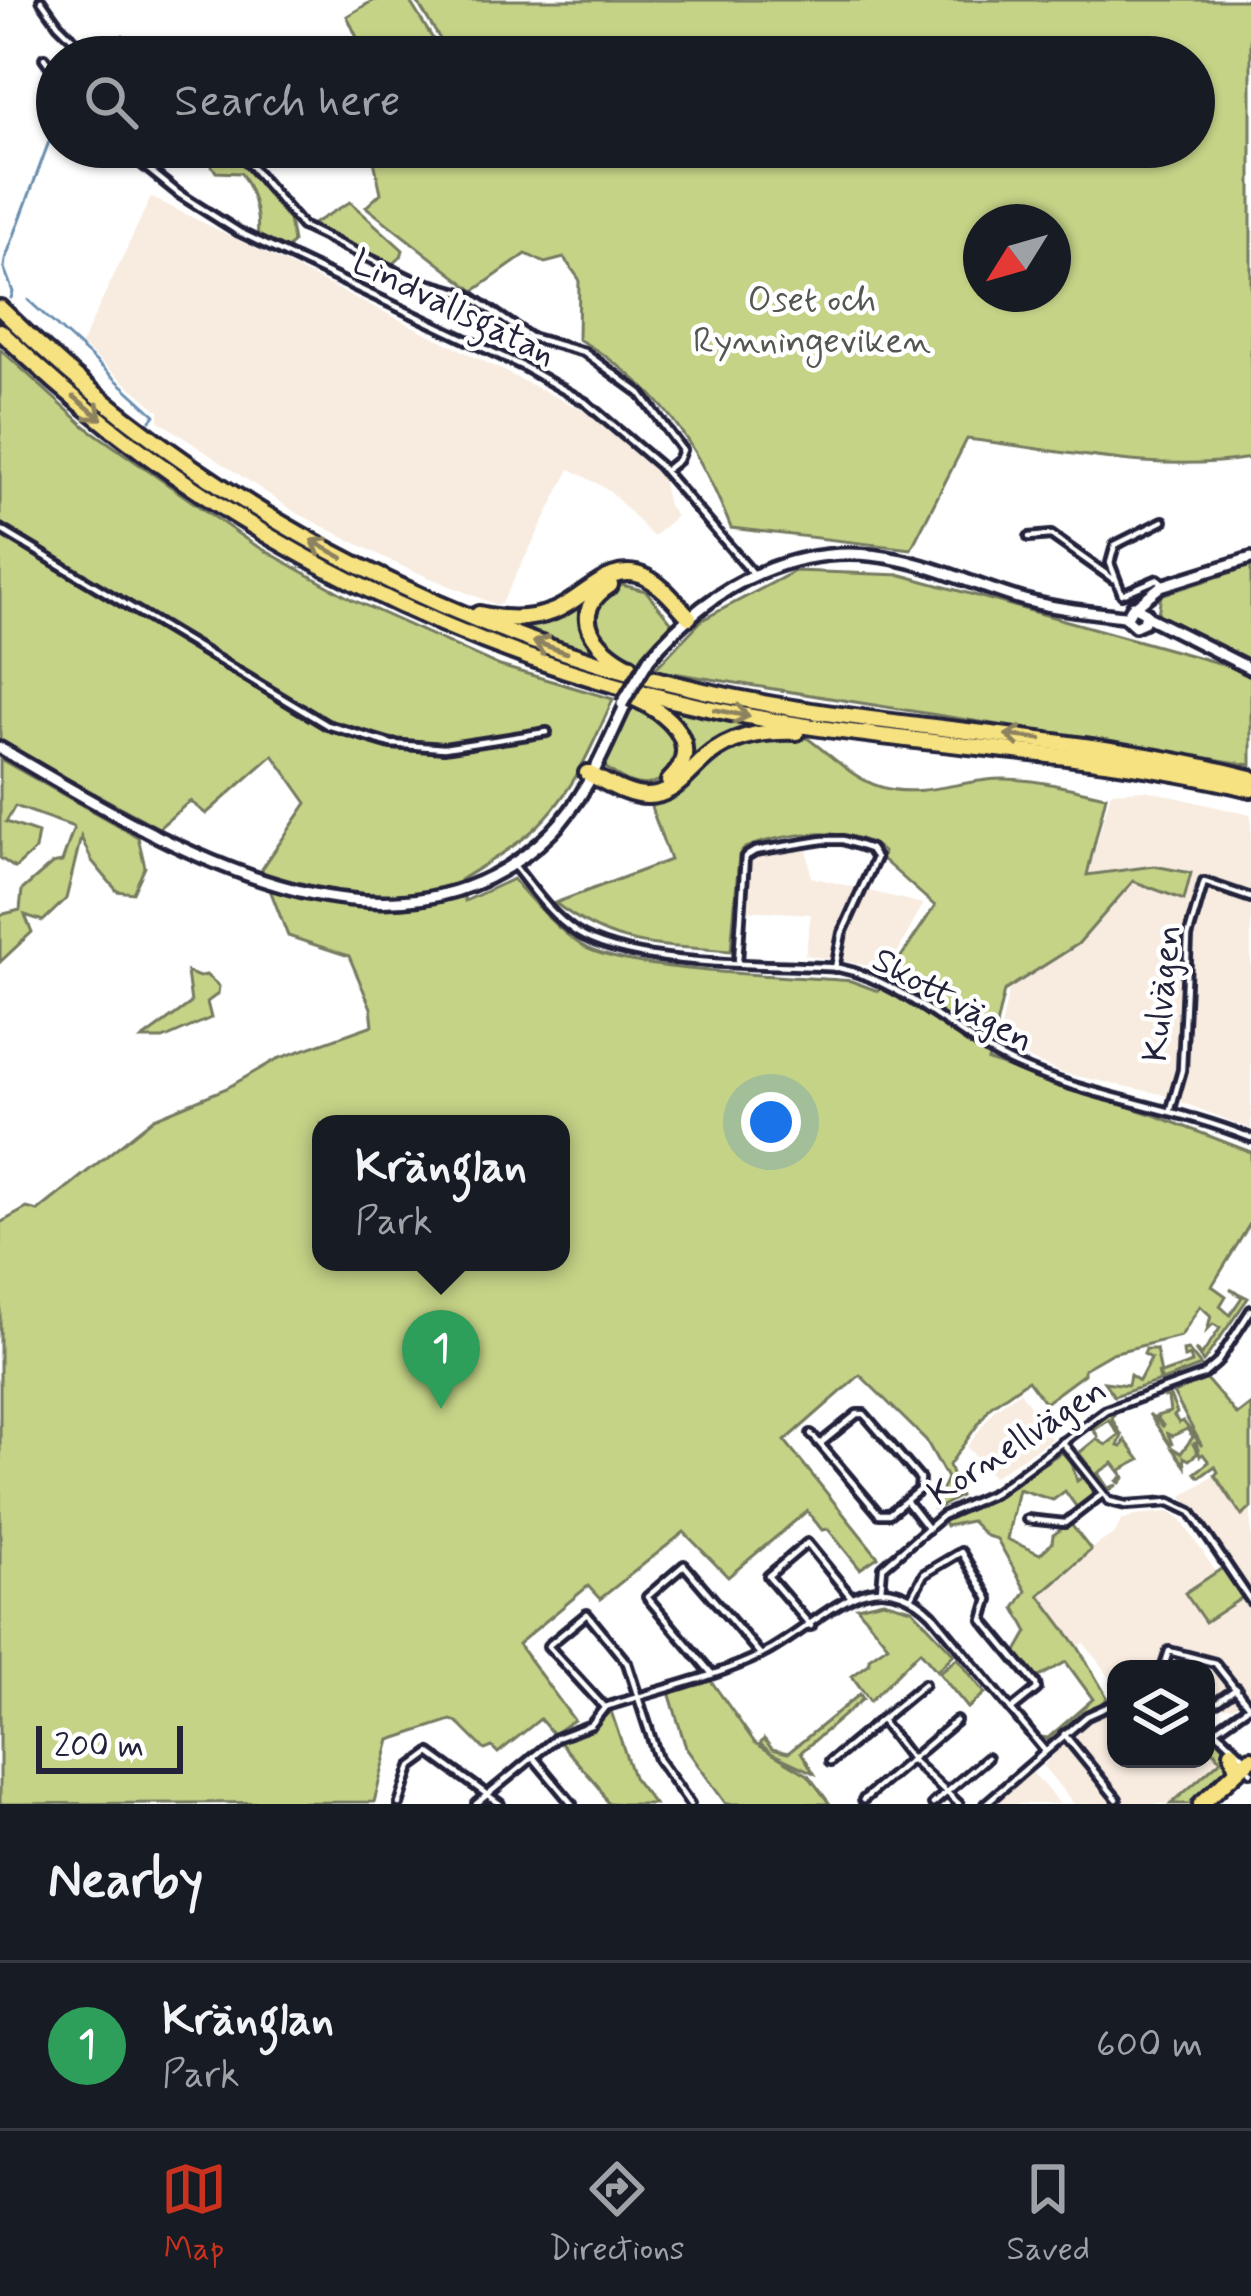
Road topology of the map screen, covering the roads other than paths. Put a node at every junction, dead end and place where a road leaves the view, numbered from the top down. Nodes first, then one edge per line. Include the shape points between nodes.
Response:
1 (41, 0) edge
2 (70, 36) edge
3 (146, 168) edge
4 (253, 168) edge
5 (0, 308) edge
6 (0, 331) edge
7 (664, 471) junction
8 (1163, 521) dead end
9 (0, 530) edge
10 (1029, 537) dead end
11 (1251, 558) edge
12 (752, 578) junction
13 (1113, 580) junction
14 (1165, 585) junction
15 (458, 612) junction
16 (1137, 614) junction
17 (687, 621) junction
18 (1251, 669) edge
19 (644, 676) junction
20 (619, 686) junction
21 (547, 731) dead end
22 (910, 740) junction
23 (0, 748) edge
24 (588, 775) junction
25 (1251, 778) edge
26 (1251, 789) edge
27 (513, 864) junction
28 (1251, 898) edge
29 (738, 962) junction
30 (835, 968) junction
31 (1171, 1109) junction
32 (1251, 1138) edge
33 (1251, 1310) edge
34 (811, 1434) dead end
35 (1062, 1442) junction
36 (820, 1444) junction
37 (1101, 1495) junction
38 (907, 1502) junction
39 (1027, 1519) dead end
40 (928, 1528) junction
41 (881, 1590) junction
42 (850, 1597) junction
43 (911, 1598) junction
44 (1251, 1601) edge
45 (811, 1626) junction
46 (761, 1655) junction
47 (1166, 1660) edge
48 (1206, 1660) edge
49 (1215, 1665) edge
50 (712, 1674) junction
51 (924, 1684) dead end
52 (1237, 1688) junction
53 (638, 1696) junction
54 (1215, 1702) edge
55 (1250, 1706) edge
56 (605, 1707) junction
57 (1107, 1707) edge
58 (1012, 1711) junction
59 (881, 1720) junction
60 (956, 1721) dead end
61 (1215, 1728) edge
62 (1219, 1731) junction
63 (1064, 1734) junction
64 (1045, 1751) junction
65 (1232, 1752) joint
66 (532, 1757) junction
67 (987, 1758) dead end
68 (911, 1759) junction
69 (830, 1762) dead end
70 (1248, 1766) edge
71 (948, 1792) junction
72 (488, 1793) junction
73 (1118, 1798) dead end
74 (862, 1800) dead end
75 (399, 1804) edge
76 (476, 1804) edge
77 (500, 1804) edge
78 (572, 1804) edge
79 (690, 1804) edge
80 (933, 1804) edge
81 (958, 1804) edge
82 (985, 1804) edge
83 (1201, 1804) edge
84 (1214, 1804) edge

1 - 2 street
3 - 7 street, Lindvallsgatan via 239,232 555,383
4 - 7 street via 302,226 412,279 469,295 523,334 572,346 614,370 682,450
15 -> 5 highway via 309,540 209,478 115,410
6 -> 20 highway via 140,450 275,539 460,631
7 - 12 street, Lindvallsgatan
8 - 13 street via 1115,545
9 - 21 street via 327,725 432,748
10 - 13 street via 1051,535
11 - 14 main road
12 - 16 main road via 844,554 901,560 1096,614
12 - 17 main road
13 - 14 street via 1122,594 1158,579
14 - 16 main road
15 - 17 highway via 536,616 626,573 653,581
19 -> 15 highway
16 - 18 main road
17 - 19 highway via 634,582 612,584 595,598 588,620 595,641
17 - 24 main road, bridge via 651,660
25 -> 19 highway via 1139,753 802,709
20 -> 22 highway via 771,721
20 - 24 highway via 674,724 684,759 673,778 652,788
22 - 24 highway via 748,736 651,796
22 - 26 highway via 1122,764
23 - 27 main road via 171,844 312,893 405,902 478,885
24 - 27 main road via 542,841
27 - 29 street, Skottvägen via 562,921 605,947
28 - 31 street, Kulvägen via 1204,882 1187,942 1182,1070
29 - 30 street, Skottvägen
29 - 30 street via 745,857 843,840 876,857
30 - 31 street, Skottvägen via 889,984 1025,1069
31 - 32 street, Skottvägen
33 - 35 street, Kornellvägen via 1203,1375 1117,1404
34 - 36 street
35 - 37 street
35 - 40 street, Kornellvägen via 994,1493
36 - 38 street via 879,1514
36 - 38 street via 864,1414 920,1479
37 - 39 street via 1065,1523
37 - 44 street via 1191,1512
38 - 40 street
40 - 41 street, Kornellvägen via 883,1567
41 - 42 street
41 - 43 street
42 - 45 street
42 - 45 street via 807,1544 768,1576
43 - 58 street
43 - 58 street via 924,1574 961,1552 989,1599 983,1620 1037,1689
45 - 46 street
46 - 50 street
46 - 50 street via 684,1565 647,1597
47 - 48 street via 1169,1651
49 - 52 street
50 - 53 street
51 - 59 street
52 - 54 street
52 - 55 street
53 - 56 street
53 - 56 street via 627,1663 586,1614 548,1646
53 - 79 street via 658,1759
55 - 62 street
56 - 66 street via 591,1725
57 - 63 street
58 - 64 street
59 - 68 street
59 - 69 street
60 - 68 street
61 - 62 street
62 - 65 street
62 - 70 street
63 - 64 street
63 - 73 street
64 - 82 street
65 - 70 highway
66 - 72 street
66 - 78 street
67 - 71 street
68 - 71 street
68 - 74 street
70 - 83 highway
70 - 84 highway
71 - 80 street
71 - 81 street
72 - 75 street via 430,1753 411,1767
72 - 76 street
72 - 77 street

